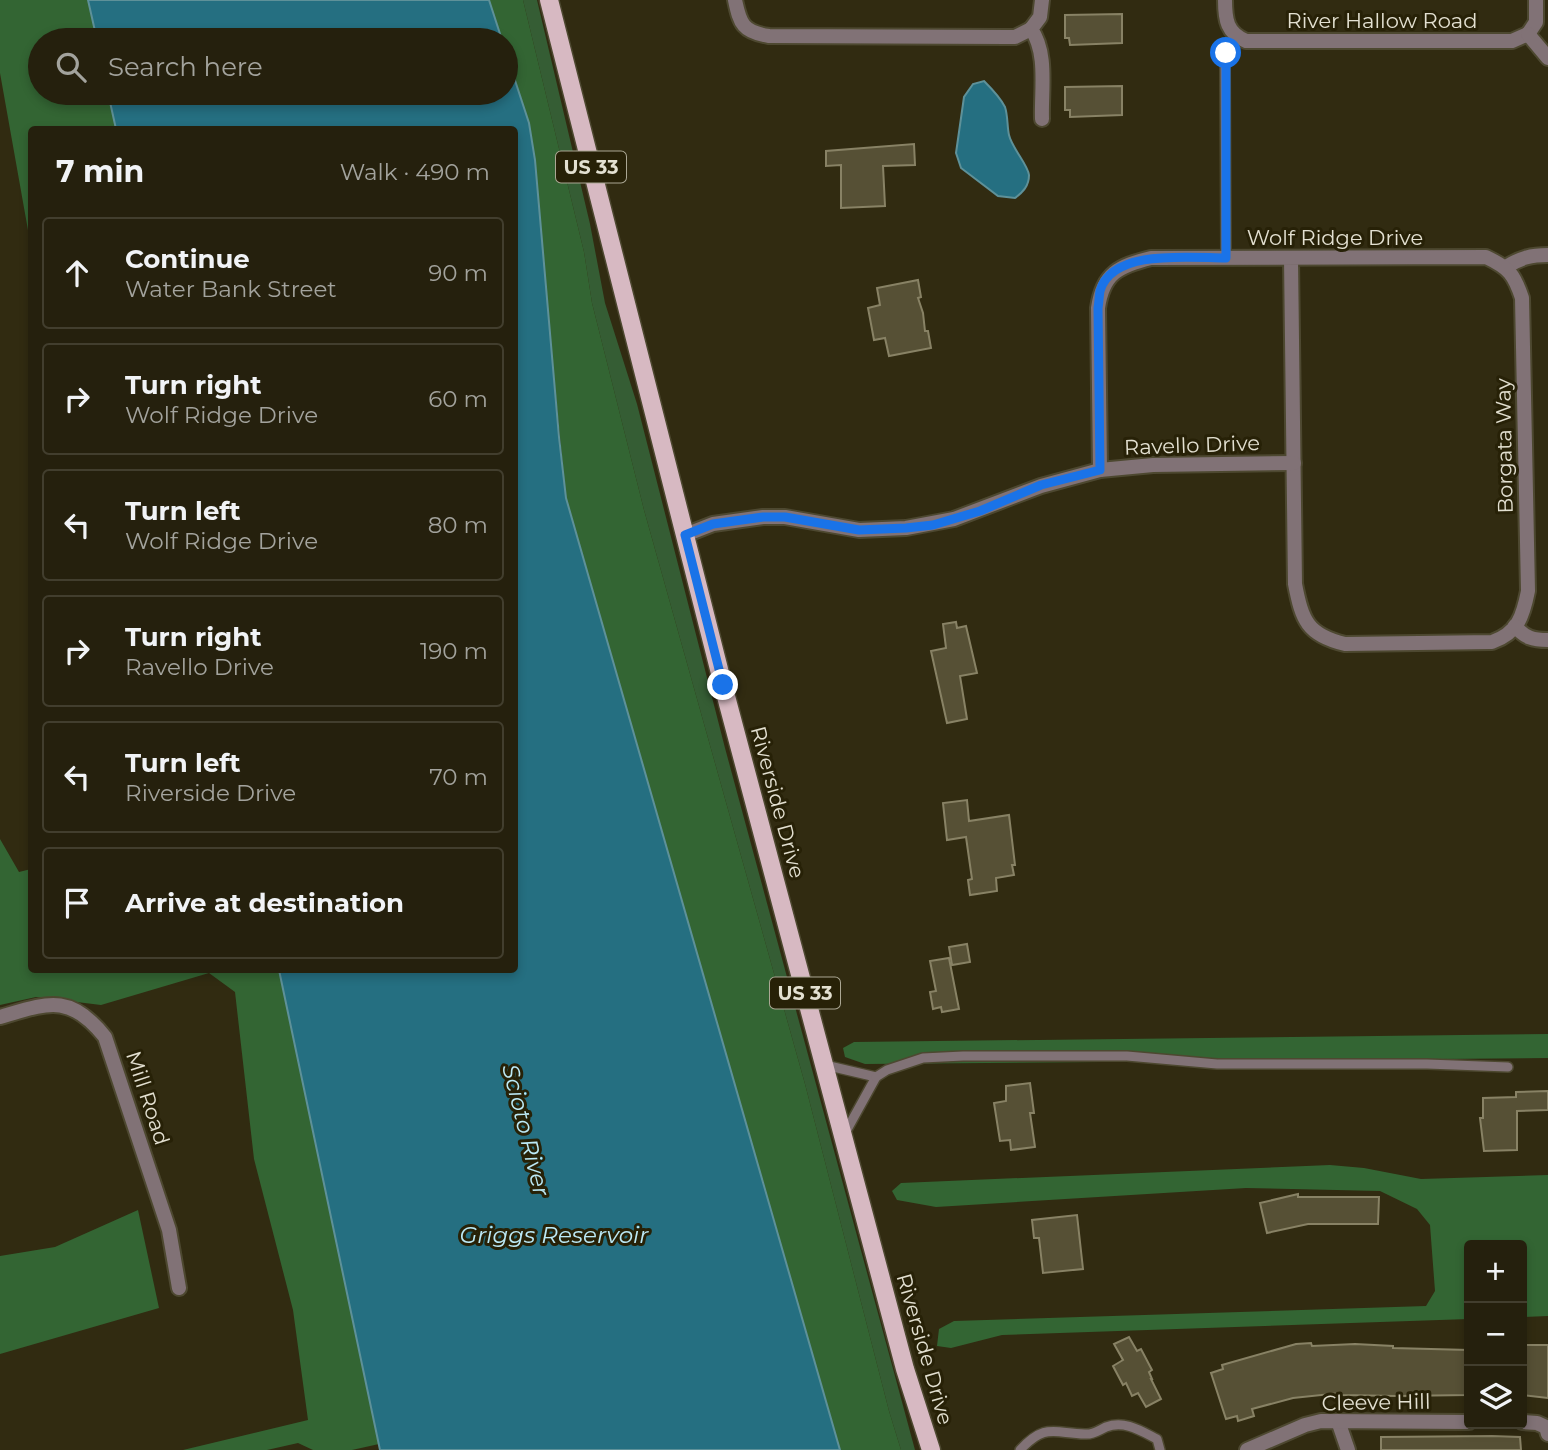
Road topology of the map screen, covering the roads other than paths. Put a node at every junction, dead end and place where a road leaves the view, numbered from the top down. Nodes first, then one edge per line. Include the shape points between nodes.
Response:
1 (549, 0) edge
2 (735, 0) edge
3 (1042, 0) edge
4 (1225, 0) edge
5 (1536, 0) edge
6 (1031, 29) junction
7 (1528, 34) junction
8 (1236, 37) junction
9 (1548, 58) edge
10 (1042, 118) dead end
11 (1548, 255) edge
12 (1226, 258) junction
13 (1291, 258) junction
14 (1506, 267) junction
15 (1294, 463) junction
16 (1100, 470) junction
17 (685, 535) junction
18 (1515, 626) junction
19 (1548, 640) edge
20 (0, 1017) edge
21 (824, 1065) junction
22 (1508, 1067) dead end
23 (876, 1077) junction
24 (843, 1137) junction
25 (179, 1287) dead end
26 (1338, 1421) junction
27 (1464, 1422) edge
28 (1527, 1422) edge
29 (1547, 1431) edge
30 (931, 1450) edge
31 (1020, 1450) edge
32 (1160, 1450) edge
33 (1247, 1450) edge
34 (1349, 1450) edge

1 - 17 main road, Riverside Drive / US 33
2 - 6 street via 745,28 769,36 1015,37
3 - 6 street via 1041,17
4 - 8 street via 1225,18
5 - 7 street via 1536,22
6 - 10 street via 1041,52
7 - 8 street, River Hallow Road via 1512,41 1246,41
7 - 9 street
8 - 12 lane via 1225,61
11 - 14 street via 1517,259
12 - 13 street, Wolf Ridge Drive
12 - 16 street, Wolf Ridge Drive via 1151,258 1129,263 1101,289
13 - 14 street, Wolf Ridge Drive via 1486,257
13 - 15 street
14 - 18 street, Borgata Way via 1522,298 1528,592 1523,617
15 - 16 street, Ravello Drive
15 - 18 street via 1295,584 1309,628 1345,644 1492,642
16 - 17 street, Ravello Drive via 1041,485 933,525 859,530 763,517 713,524
17 - 21 main road, Riverside Drive / US 33
18 - 19 street via 1533,640
20 - 25 street, Mill Road via 36,1007 64,1006 89,1017 104,1037 169,1230
21 - 23 lane
21 - 24 main road, Riverside Drive / US 33
22 - 23 lane via 963,1056 923,1058
23 - 24 lane
24 - 30 main road, Riverside Drive / US 33
26 - 27 street, Cleeve Hill
26 - 33 street, Cleeve Hill via 1305,1425
26 - 34 street
28 - 29 street via 1538,1423
31 - 32 lane via 1035,1435 1058,1430 1088,1435 1108,1426 1128,1425 1157,1439

